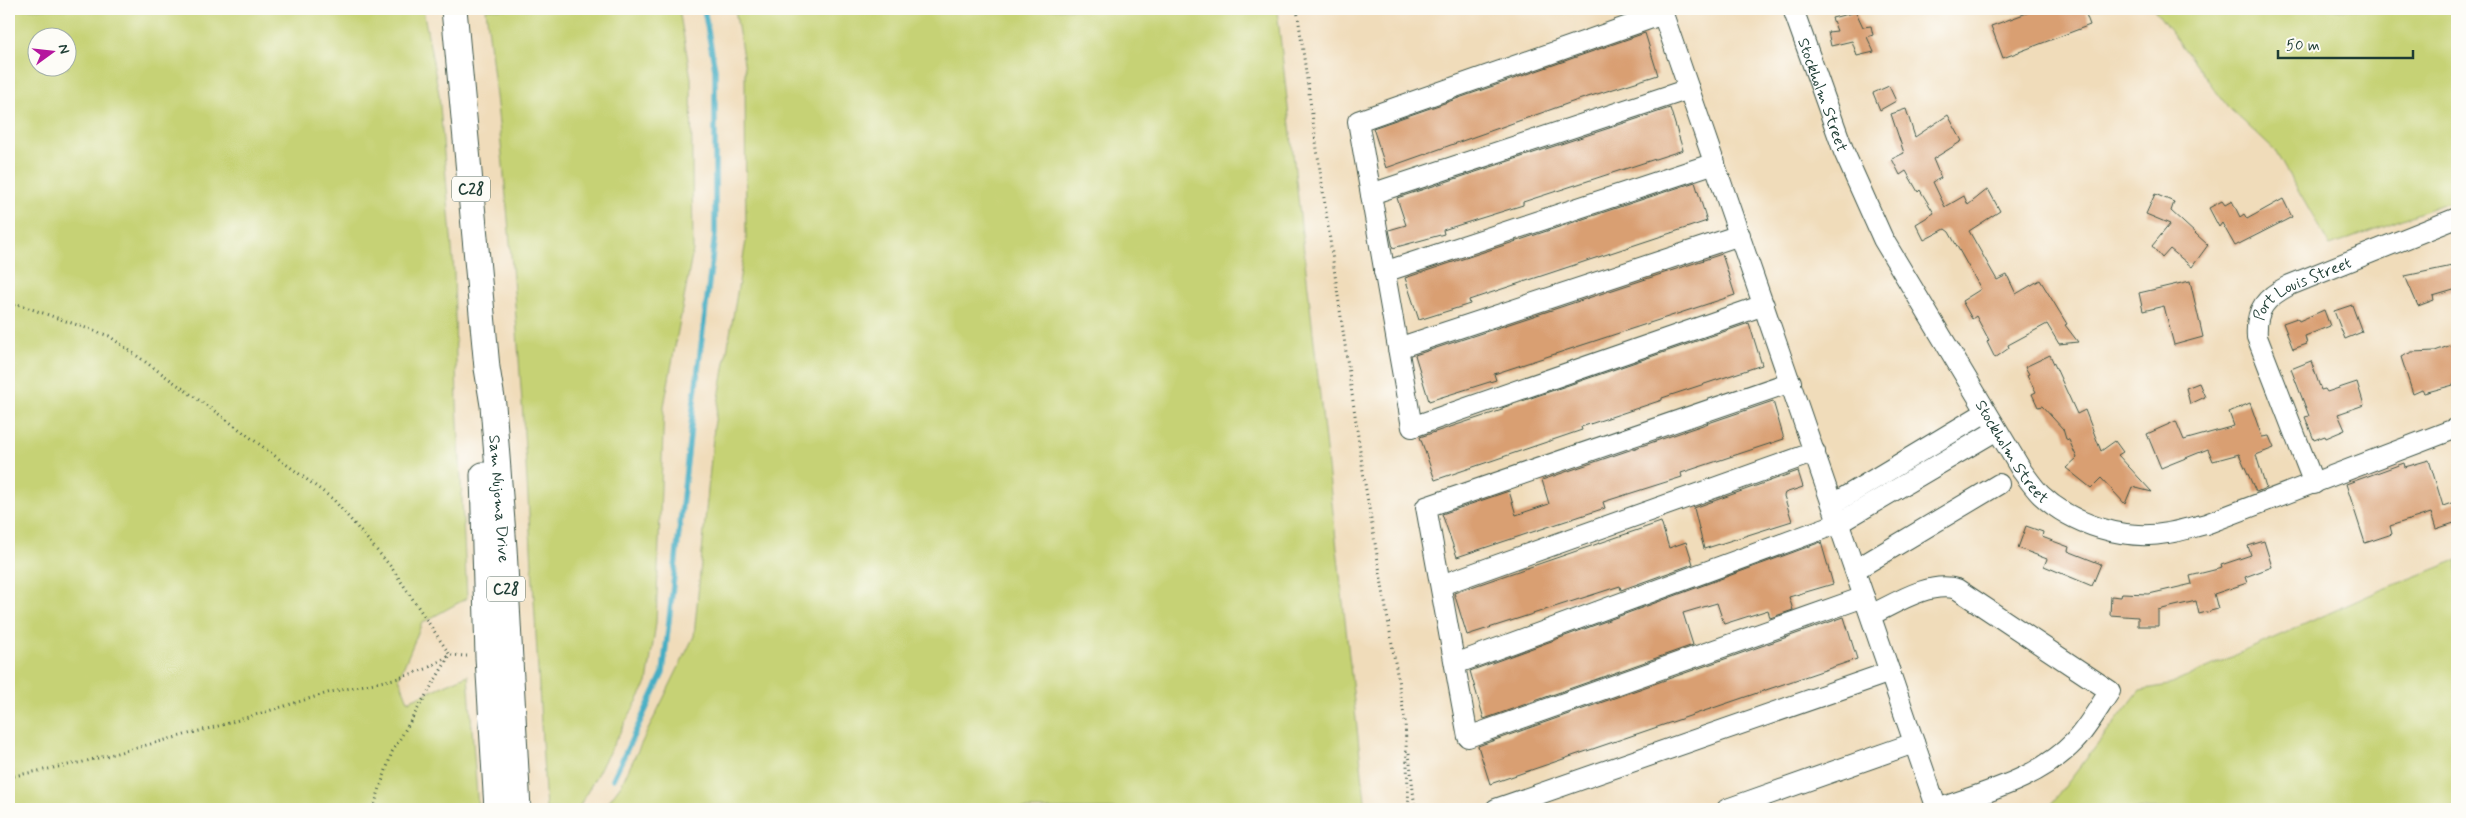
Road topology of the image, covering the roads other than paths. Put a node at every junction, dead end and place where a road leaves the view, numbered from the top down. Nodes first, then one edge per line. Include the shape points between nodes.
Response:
1 (454, 9) edge
2 (1793, 9) edge
3 (1689, 89) junction
4 (1715, 164) junction
5 (1371, 194) junction
6 (2457, 218) edge
7 (1740, 235) junction
8 (1384, 272) junction
9 (1764, 305) junction
10 (1398, 348) junction
11 (487, 368) junction
12 (1791, 382) junction
13 (1986, 412) junction
14 (2457, 428) edge
15 (1997, 430) junction
16 (1815, 452) junction
17 (1999, 484) dead end
18 (2314, 484) junction
19 (1836, 513) junction
20 (1855, 570) junction
21 (1441, 585) junction
22 (1868, 606) junction
23 (1455, 664) junction
24 (1890, 672) junction
25 (1914, 743) junction
26 (497, 809) edge
27 (518, 809) edge
28 (1496, 809) edge
29 (1727, 809) edge
30 (1938, 809) edge

1 - 11 main road, Sam Nujoma Drive / C28
2 - 13 street, Stockholm Street via 1861,193 1883,239
3 - 4 street
3 - 5 street
3 - 5 street via 1663,14 1358,121
4 - 7 street
4 - 8 street
5 - 8 street
6 - 18 street, Port Louis Street via 2290,285 2273,293 2265,302 2256,323 2258,337
7 - 9 street
7 - 10 street
8 - 10 street
9 - 10 street via 1412,427
9 - 12 street
11 - 26 main road, Sam Nujoma Drive / C28 via 483,416 488,657
11 - 27 main road, Sam Nujoma Drive / C28 via 504,548
12 - 16 street
12 - 21 street via 1426,507
13 - 15 street, Stockholm Street
13 - 19 street
14 - 18 street, Stockholm Street
15 - 18 street, Stockholm Street via 2040,495 2070,517 2134,535 2167,533 2206,524
15 - 19 street
16 - 19 street
16 - 21 street
17 - 20 street
19 - 20 street
19 - 23 street
20 - 22 street
21 - 23 street
22 - 23 street via 1468,737
22 - 24 street
22 - 30 street via 1933,587 1957,589 2110,691 2075,741 2048,763 2026,777
24 - 25 street
24 - 28 street
25 - 29 street
25 - 30 street

